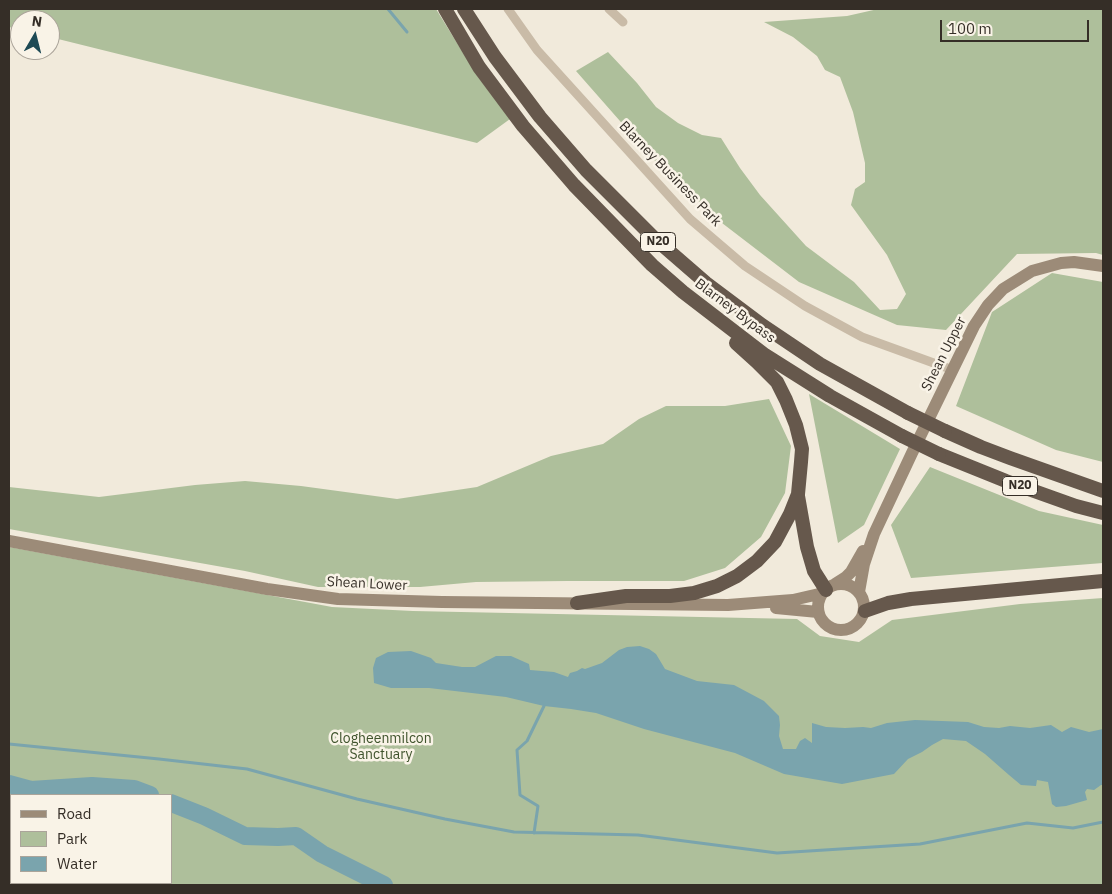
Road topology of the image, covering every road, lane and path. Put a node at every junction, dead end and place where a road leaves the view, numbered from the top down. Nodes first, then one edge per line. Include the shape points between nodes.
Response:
1 (444, 9) edge
2 (464, 9) edge
3 (508, 9) edge
4 (609, 9) edge
5 (623, 22) dead end
6 (652, 265) junction
7 (1103, 266) edge
8 (953, 370) junction
9 (1103, 491) edge
10 (798, 494) junction
11 (1103, 513) edge
12 (874, 534) junction
13 (9, 541) edge
14 (1103, 581) edge
15 (827, 589) junction
16 (859, 592) junction
17 (577, 603) junction
18 (728, 605) junction
19 (865, 611) junction
20 (818, 612) junction

1 - 6 highway, Blarney Bypass / N20 via 479,67 524,126 574,185
2 - 9 highway, Blarney Bypass / N20, bridge via 495,57 561,142 652,237 706,283 820,364 908,413 980,447
3 - 8 street, Blarney Business Park via 537,50 690,218 745,266 804,306 862,337
4 - 5 street
6 - 10 highway via 776,382 796,425 802,449
6 - 11 highway, Blarney Bypass / N20, bridge via 766,355 902,436 1006,482
7 - 8 main road, Shean Upper via 1061,263 1032,271 1010,284 988,304
8 - 12 main road, Shean Upper
10 - 15 highway via 814,571
10 - 17 highway via 775,542 757,561 717,586 670,596 626,596
12 - 15 main road, Shean Upper via 851,572
12 - 16 main road, Shean Upper
13 - 17 main road, Shean Lower via 338,599
14 - 19 highway via 911,599
15 - 16 main road via 846,584
15 - 18 main road, Shean Lower via 793,600
15 - 20 main road via 819,601
16 - 19 main road
17 - 18 main road, Shean Lower
18 - 20 main road, Shean Lower
19 - 20 main road via 858,624 846,630 827,626

